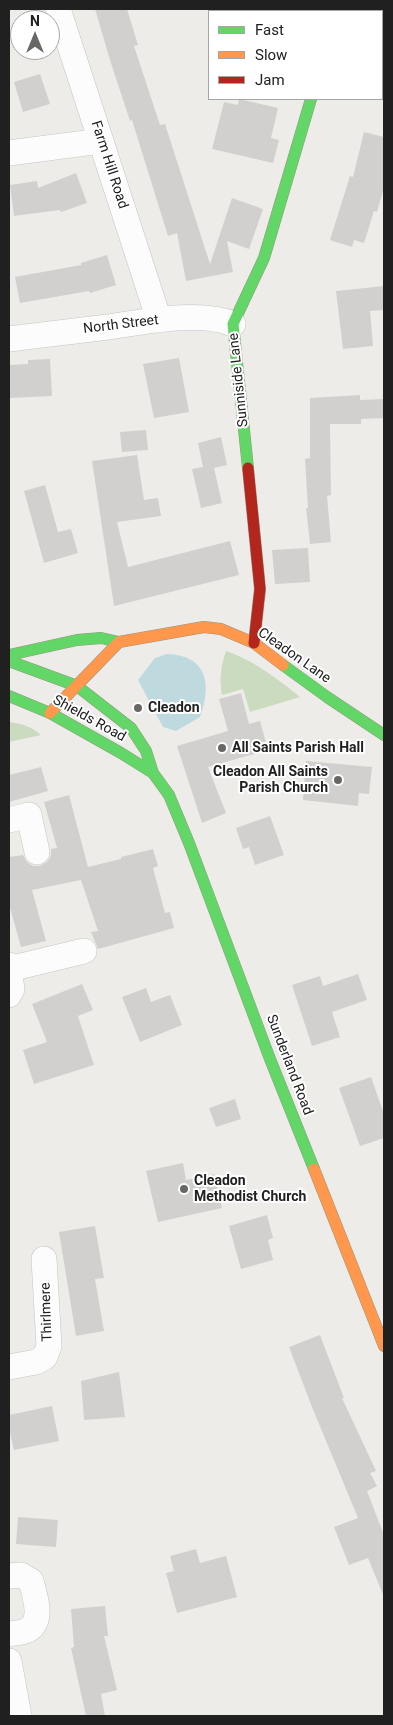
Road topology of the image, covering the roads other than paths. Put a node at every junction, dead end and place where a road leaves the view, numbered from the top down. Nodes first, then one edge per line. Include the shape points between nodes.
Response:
1 (58, 9) edge
2 (311, 100) edge
3 (101, 141) junction
4 (9, 152) edge
5 (159, 320) junction
6 (233, 324) junction
7 (9, 340) edge
8 (119, 642) junction
9 (254, 643) junction
10 (9, 655) edge
11 (9, 661) edge
12 (77, 686) junction
13 (9, 696) edge
14 (50, 713) junction
15 (384, 735) edge
16 (152, 773) junction
17 (169, 795) joint
18 (9, 820) edge
19 (37, 852) dead end
20 (84, 951) dead end
21 (9, 964) edge
22 (9, 969) edge
23 (9, 995) edge
24 (44, 1259) dead end
25 (384, 1346) edge
26 (9, 1367) edge
27 (9, 1576) edge
28 (9, 1634) edge
29 (9, 1661) edge
30 (18, 1716) edge

1 - 3 street, Farm Hill Road
2 - 6 main road, Sunniside Lane via 264,258
3 - 4 street
3 - 5 street, Farm Hill Road
5 - 6 street, North Street via 205,317
5 - 7 street, North Street
6 - 9 main road, Sunniside Lane via 260,588
8 - 9 main road, Cleadon Lane via 204,627 221,629
8 - 10 main road, Cleadon Lane via 101,638 77,640
8 - 12 main road
9 - 15 main road, Cleadon Lane
11 - 12 main road, Shields Road
12 - 14 main road
12 - 16 main road, Shields Road via 131,728 146,751
13 - 14 main road, Shields Road
14 - 16 main road, Shields Road
16 - 17 main road, Shields Road
17 - 25 main road, Sunderland Road
18 - 19 street via 29,815
20 - 22 street
21 - 22 street
22 - 23 street via 12,989
24 - 26 street, Thirlmere via 49,1346 46,1357
27 - 28 street via 21,1575 31,1581 37,1611 35,1621 27,1631
29 - 30 street

